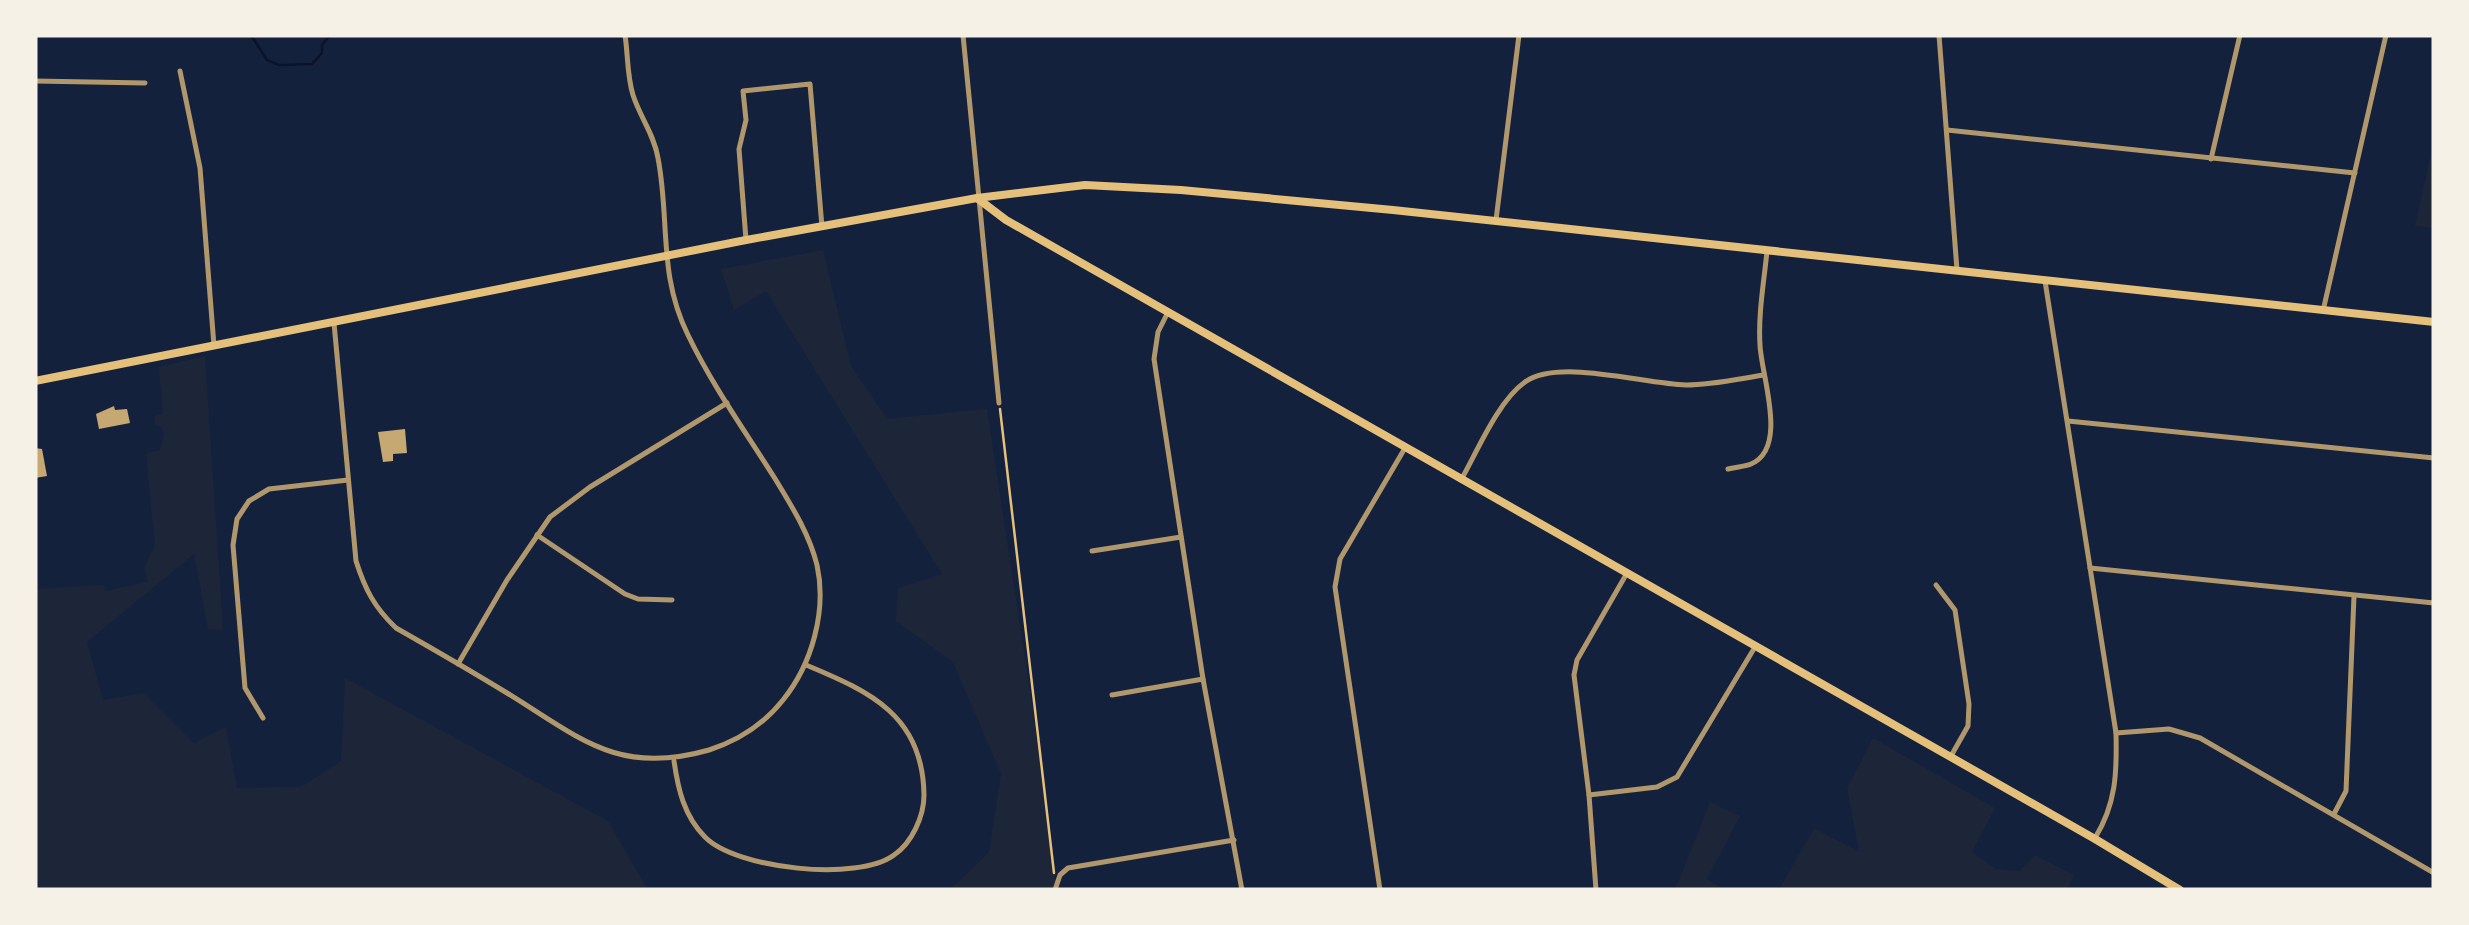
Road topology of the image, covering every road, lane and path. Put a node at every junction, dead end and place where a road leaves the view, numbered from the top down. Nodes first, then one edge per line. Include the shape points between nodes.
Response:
1 (626, 35) edge
2 (963, 35) edge
3 (1519, 35) edge
4 (1939, 35) edge
5 (2240, 35) edge
6 (2386, 35) edge
7 (180, 71) dead end
8 (35, 81) edge
9 (146, 82) dead end
10 (1947, 130) junction
11 (2211, 159) junction
12 (2355, 174) junction
13 (977, 198) junction
14 (1496, 220) junction
15 (822, 227) junction
16 (746, 240) junction
17 (1767, 251) junction
18 (664, 256) junction
19 (1956, 270) junction
20 (2045, 282) junction
21 (2323, 311) junction
22 (1168, 312) junction
23 (334, 322) junction
24 (2434, 322) edge
25 (214, 346) junction
26 (1764, 375) junction
27 (35, 380) edge
28 (999, 402) joint
29 (727, 403) junction
30 (2068, 421) junction
31 (1405, 448) junction
32 (2434, 458) edge
33 (1728, 468) dead end
34 (348, 480) junction
35 (1461, 480) junction
36 (537, 535) junction
37 (1181, 537) junction
38 (1092, 551) dead end
39 (2090, 568) junction
40 (1627, 574) junction
41 (1936, 585) dead end
42 (2354, 594) junction
43 (672, 600) dead end
44 (2434, 603) edge
45 (1754, 647) junction
46 (458, 664) junction
47 (806, 665) junction
48 (1203, 679) junction
49 (1112, 695) dead end
50 (263, 718) dead end
51 (2116, 733) junction
52 (1950, 758) junction
53 (674, 760) junction
54 (1588, 795) junction
55 (2334, 814) junction
56 (2095, 838) junction
57 (1234, 840) junction
58 (2434, 873) edge
59 (2167, 887) edge
60 (1055, 888) edge
61 (1242, 890) edge
62 (1380, 890) edge
63 (1596, 890) edge
64 (2180, 890) edge

1 - 18 street via 634,98 658,158
2 - 13 street
3 - 14 street
4 - 10 street
5 - 11 street
6 - 12 street
7 - 25 street via 200,168
8 - 9 street
10 - 11 street
10 - 19 street
11 - 12 street
12 - 21 street
13 - 14 main road via 1119,185
13 - 15 main road
13 - 22 main road
13 - 28 street
14 - 17 main road
15 - 16 main road
15 - 16 street via 810,84 742,91
16 - 18 main road
17 - 19 main road
17 - 26 street via 1759,333
18 - 23 main road
18 - 29 street via 678,313
19 - 20 main road
20 - 21 main road
20 - 30 street
21 - 24 main road
22 - 31 main road
22 - 37 street via 1154,359
23 - 25 main road
23 - 34 street
25 - 27 main road
26 - 33 street via 1768,442 1754,462
26 - 35 street via 1685,384 1564,372 1535,376 1505,403
28 - 60 path
29 - 36 street via 566,503
29 - 47 street via 798,516 816,562 819,613
30 - 32 street
30 - 39 street
31 - 35 main road
31 - 62 street via 1340,559 1335,587
34 - 46 street via 366,592 396,628
34 - 50 street via 265,490 246,504 236,523 245,688
35 - 40 main road
36 - 43 street via 625,594
36 - 46 street
37 - 38 street
37 - 48 street
39 - 42 street
39 - 51 street
40 - 45 main road
40 - 54 street via 1575,668
41 - 52 street via 1955,610 1969,704 1968,726
42 - 44 street
42 - 55 street via 2346,791
45 - 52 main road
45 - 54 street via 1678,777 1657,787
46 - 53 street via 602,749
47 - 53 street via 759,724 722,746
47 - 53 street via 886,707 913,739 924,803 895,855 822,869 720,849 685,810
48 - 49 street
48 - 57 street
51 - 55 street via 2169,729 2200,738
51 - 56 street via 2113,804
52 - 56 main road
54 - 63 street
55 - 58 street
56 - 59 main road
57 - 60 street via 1074,867 1062,872
57 - 61 street
59 - 64 main road

